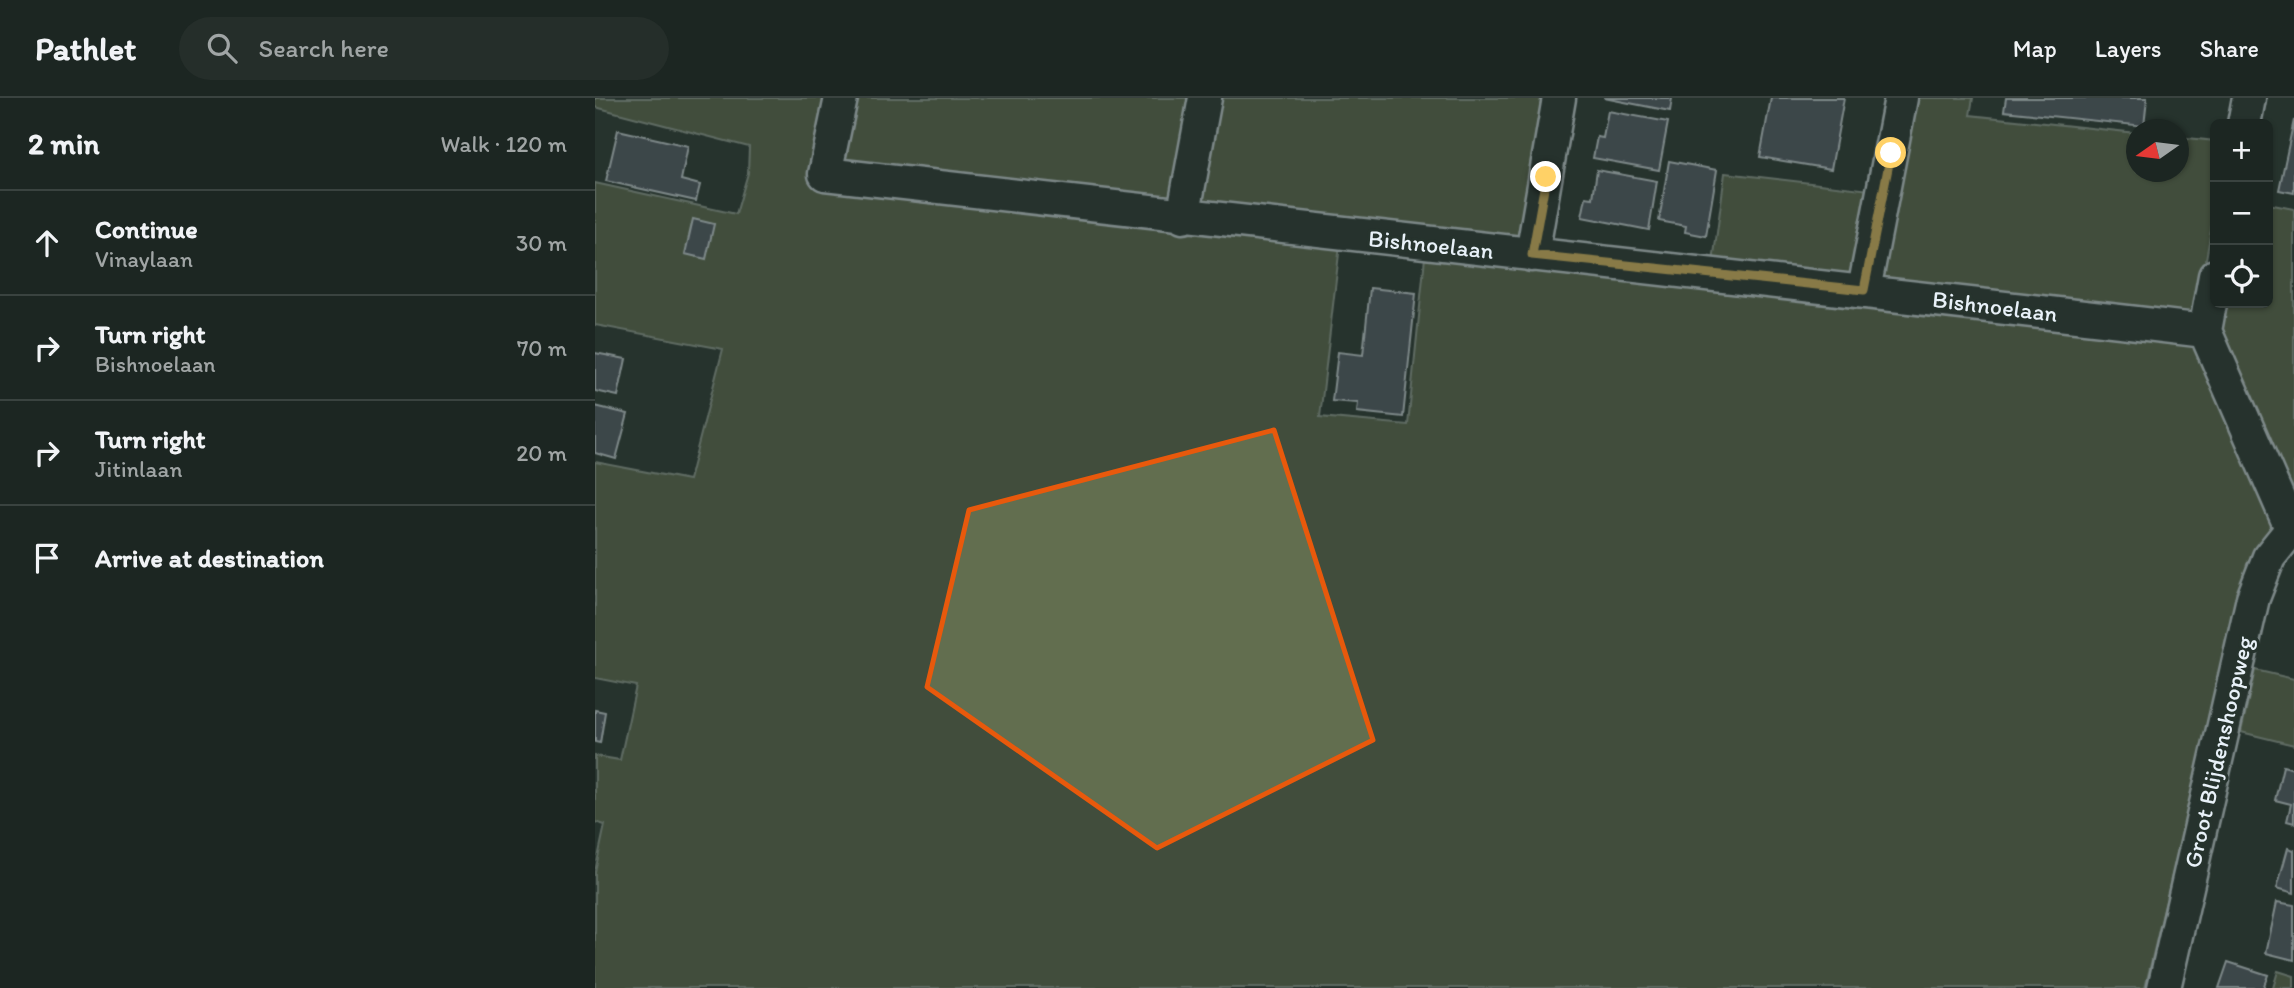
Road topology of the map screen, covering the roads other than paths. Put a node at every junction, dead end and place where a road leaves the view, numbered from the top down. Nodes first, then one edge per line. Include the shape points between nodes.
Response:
1 (841, 98) edge
2 (1205, 98) edge
3 (1559, 98) edge
4 (1901, 98) edge
5 (2249, 98) edge
6 (2245, 119) edge
7 (1183, 217) junction
8 (1532, 255) junction
9 (1864, 290) junction
10 (2210, 304) edge
11 (2205, 331) junction
12 (2293, 527) edge
13 (2164, 988) edge

1 - 7 street, Bishnoelaan via 825,174
2 - 7 street
3 - 8 street
4 - 9 street
5 - 6 street
7 - 8 street, Bishnoelaan
8 - 9 street, Bishnoelaan
9 - 11 street, Bishnoelaan
10 - 11 street
11 - 12 street
12 - 13 street, Groot Blijdenshoopweg via 2269,557 2253,598

